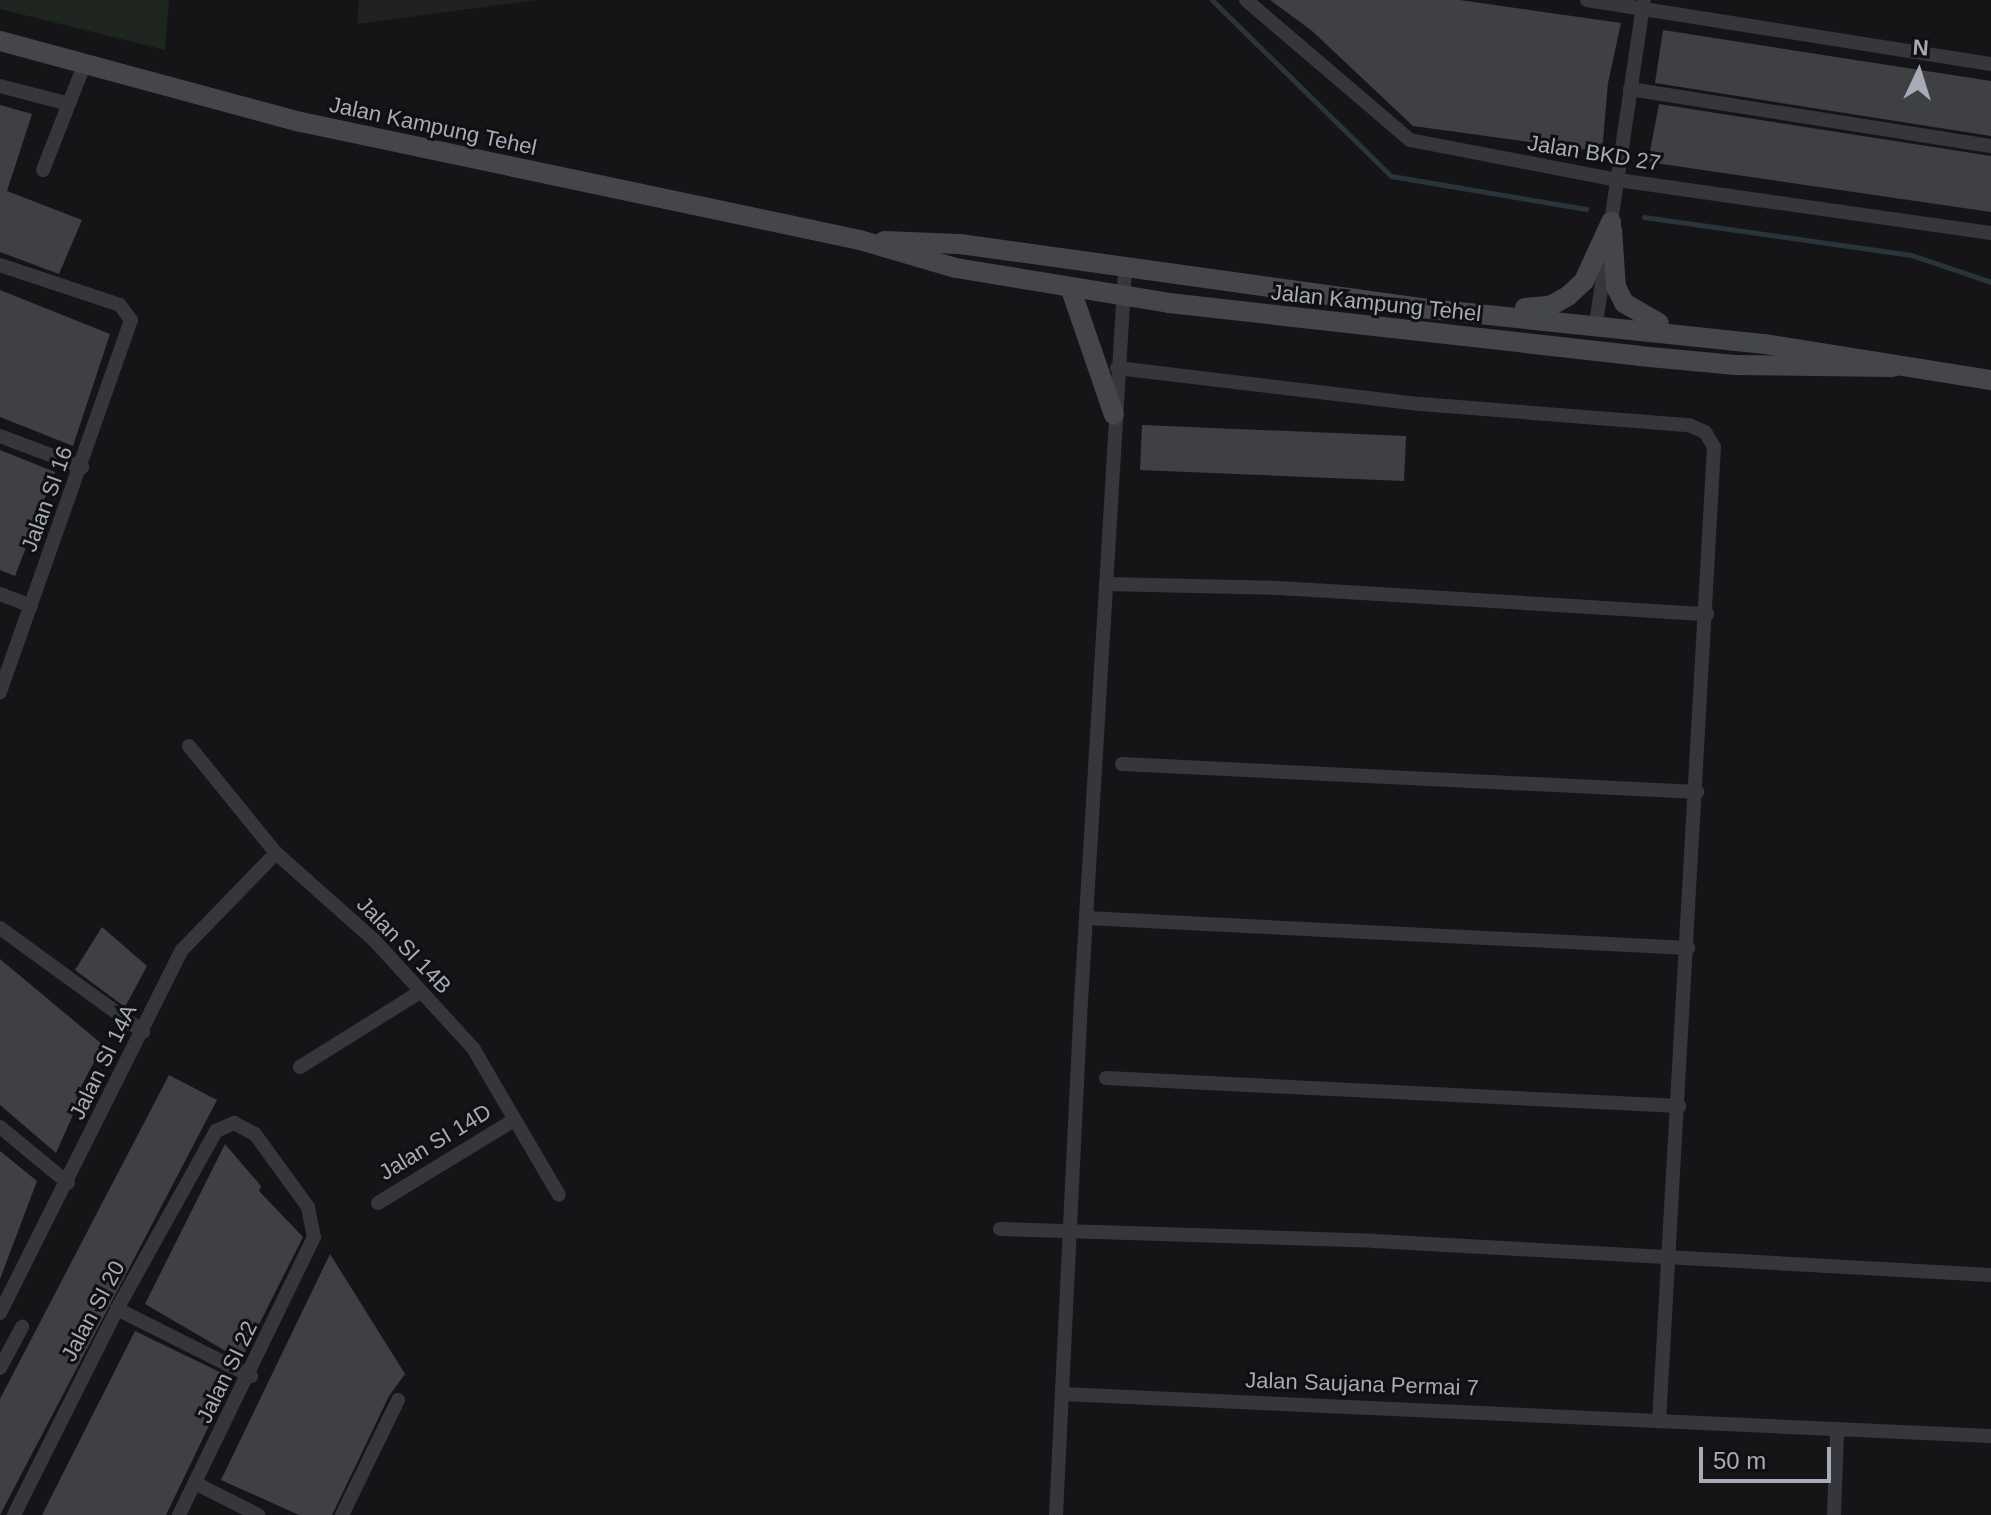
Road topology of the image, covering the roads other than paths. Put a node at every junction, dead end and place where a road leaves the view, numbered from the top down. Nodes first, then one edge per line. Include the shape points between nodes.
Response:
1 (1587, 0) edge
2 (1253, 3) edge
3 (1644, 5) edge
4 (0, 41) edge
5 (85, 63) junction
6 (1991, 64) edge
7 (0, 86) edge
8 (1630, 89) junction
9 (69, 104) junction
10 (1991, 146) edge
11 (43, 170) dead end
12 (1618, 180) junction
13 (1611, 222) junction
14 (1989, 234) edge
15 (860, 240) junction
16 (0, 265) edge
17 (1125, 271) junction
18 (1070, 287) junction
19 (1123, 296) junction
20 (1421, 308) junction
21 (1596, 323) junction
22 (1337, 324) junction
23 (1765, 344) junction
24 (1736, 365) junction
25 (1893, 367) junction
26 (1117, 368) junction
27 (1991, 380) edge
28 (1114, 415) junction
29 (0, 436) edge
30 (82, 467) junction
31 (1106, 584) junction
32 (0, 594) edge
33 (31, 606) junction
34 (1707, 614) junction
35 (0, 693) edge
36 (189, 746) dead end
37 (1122, 764) dead end
38 (1697, 792) junction
39 (276, 853) junction
40 (1086, 918) junction
41 (0, 928) edge
42 (1688, 948) junction
43 (420, 992) junction
44 (143, 1032) junction
45 (300, 1067) dead end
46 (1106, 1078) dead end
47 (1679, 1106) junction
48 (514, 1120) junction
49 (0, 1127) edge
50 (68, 1183) junction
51 (559, 1195) dead end
52 (378, 1203) dead end
53 (1000, 1229) dead end
54 (1068, 1233) junction
55 (312, 1247) joint
56 (1668, 1257) junction
57 (1991, 1275) edge
58 (117, 1309) junction
59 (0, 1313) edge
60 (22, 1327) dead end
61 (0, 1368) edge
62 (251, 1376) junction
63 (1062, 1394) junction
64 (398, 1400) dead end
65 (1659, 1421) junction
66 (1837, 1432) junction
67 (1991, 1436) edge
68 (195, 1483) junction
69 (14, 1515) edge
70 (179, 1515) edge
71 (258, 1515) edge
72 (342, 1515) edge
73 (1056, 1515) edge
74 (1834, 1515) edge

1 - 3 street
2 - 12 street, Jalan BKD 27 via 1410,140
3 - 6 street
3 - 8 street
4 - 5 main road, Jalan Kampung Tehel
5 - 9 street
5 - 15 main road, Jalan Kampung Tehel via 301,122
7 - 9 street
8 - 10 street
8 - 12 street
9 - 11 street
12 - 13 street
12 - 14 street, Jalan BKD 27
13 - 20 main road via 1584,281 1550,306
13 - 21 street
13 - 23 main road via 1616,287 1638,315
15 - 17 main road, Jalan Kampung Tehel via 960,244
15 - 18 main road, Jalan Kampung Tehel via 923,261
16 - 30 street, Jalan SI 16 via 120,305 131,320
17 - 19 street
17 - 20 main road, Jalan Kampung Tehel
18 - 19 main road, Jalan Kampung Tehel
18 - 28 main road
19 - 22 main road, Jalan Kampung Tehel
19 - 26 street
20 - 21 main road, Jalan Kampung Tehel
21 - 22 main road via 1565,337 1438,325
21 - 23 main road, Jalan Kampung Tehel
21 - 24 main road via 1622,343
22 - 24 main road, Jalan Kampung Tehel
23 - 25 main road, Jalan Kampung Tehel
24 - 25 main road, Jalan Kampung Tehel
25 - 27 main road, Jalan Kampung Tehel
26 - 28 street
26 - 34 street via 1420,404 1697,429 1714,447
28 - 31 street
29 - 30 street
30 - 33 street, Jalan SI 16
31 - 34 street via 1279,588
31 - 40 street
32 - 33 street
33 - 35 street, Jalan SI 16
34 - 38 street
36 - 39 street, Jalan SI 14B
37 - 38 street
38 - 42 street
39 - 43 street, Jalan SI 14B via 374,940
39 - 44 street, Jalan SI 14A via 182,950
40 - 42 street
40 - 54 street
41 - 44 street
42 - 47 street
43 - 45 street
43 - 48 street, Jalan SI 14B via 473,1048
44 - 50 street, Jalan SI 14A
46 - 47 street
47 - 56 street
48 - 51 street, Jalan SI 14B
48 - 52 street, Jalan SI 14D
49 - 50 street
50 - 59 street, Jalan SI 14A
53 - 54 street
54 - 56 street via 1239,1235
54 - 63 street
55 - 58 street, Jalan SI 20 via 315,1226 308,1207 255,1134 234,1123 216,1131
55 - 62 street, Jalan SI 22
56 - 57 street
56 - 65 street
58 - 62 street
58 - 69 street, Jalan SI 20
60 - 61 street
62 - 68 street, Jalan SI 22
63 - 65 street, Jalan Saujana Permai 7
63 - 73 street
64 - 72 street
65 - 66 street, Jalan Saujana Permai 7
66 - 67 street, Jalan Saujana Permai 7
66 - 74 street
68 - 70 street, Jalan SI 22
68 - 71 street

